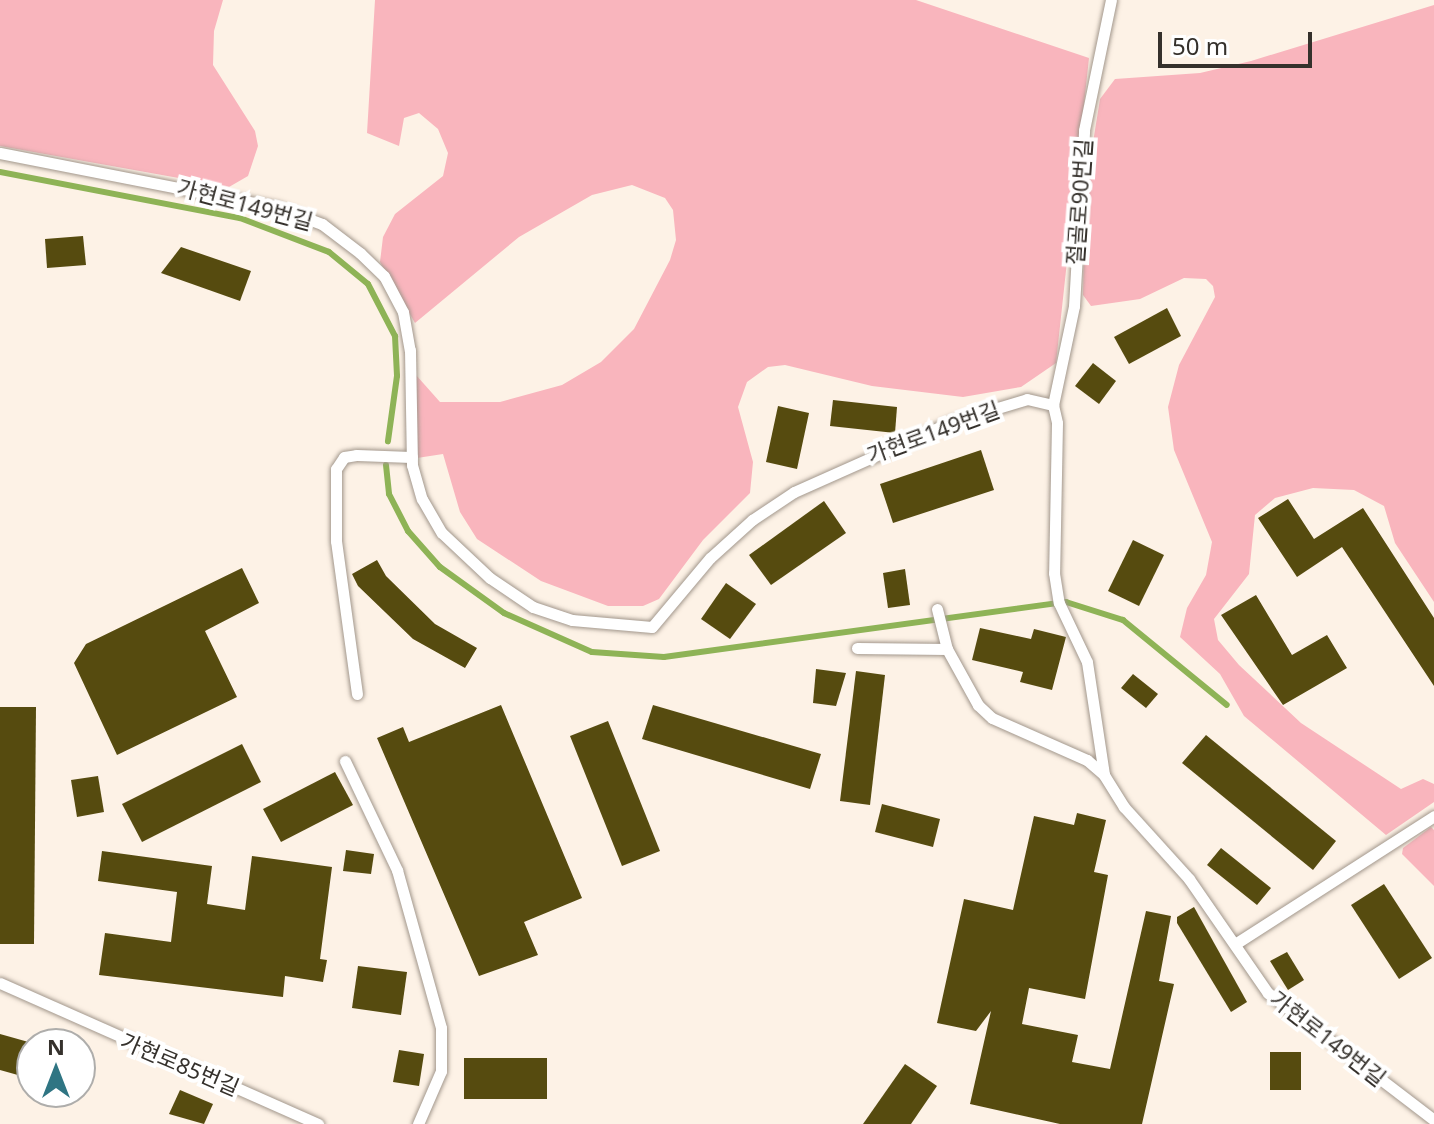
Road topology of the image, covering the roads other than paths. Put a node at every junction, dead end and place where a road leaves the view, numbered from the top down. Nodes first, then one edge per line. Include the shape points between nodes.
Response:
1 (1111, 0) edge
2 (0, 153) edge
3 (1053, 405) junction
4 (412, 457) junction
5 (937, 609) dead end
6 (857, 648) dead end
7 (947, 649) junction
8 (357, 694) dead end
9 (345, 761) dead end
10 (1104, 775) junction
11 (1434, 816) edge
12 (1235, 944) junction
13 (0, 983) edge
14 (1434, 1120) edge
15 (318, 1124) edge
16 (418, 1124) edge

1 - 3 lane, 절골로90번길 via 1084,130 1074,306
2 - 4 lane, 가현로149번길 via 204,191 322,224 384,276 403,312 410,350
3 - 4 lane, 가현로149번길 via 1027,399 951,422 794,492 710,558 652,627 572,620 533,607 490,578 442,533 422,499
3 - 10 lane, 가현로149번길 via 1054,573 1059,603 1087,662
4 - 8 lane via 356,455 344,457 336,469 336,541
5 - 7 lane
6 - 7 lane
7 - 10 lane via 978,705 992,718 1087,760
9 - 16 lane via 397,870 441,1028 441,1071
10 - 12 lane, 가현로149번길
11 - 12 lane
12 - 14 lane, 가현로149번길 via 1268,993
13 - 15 lane, 가현로85번길

